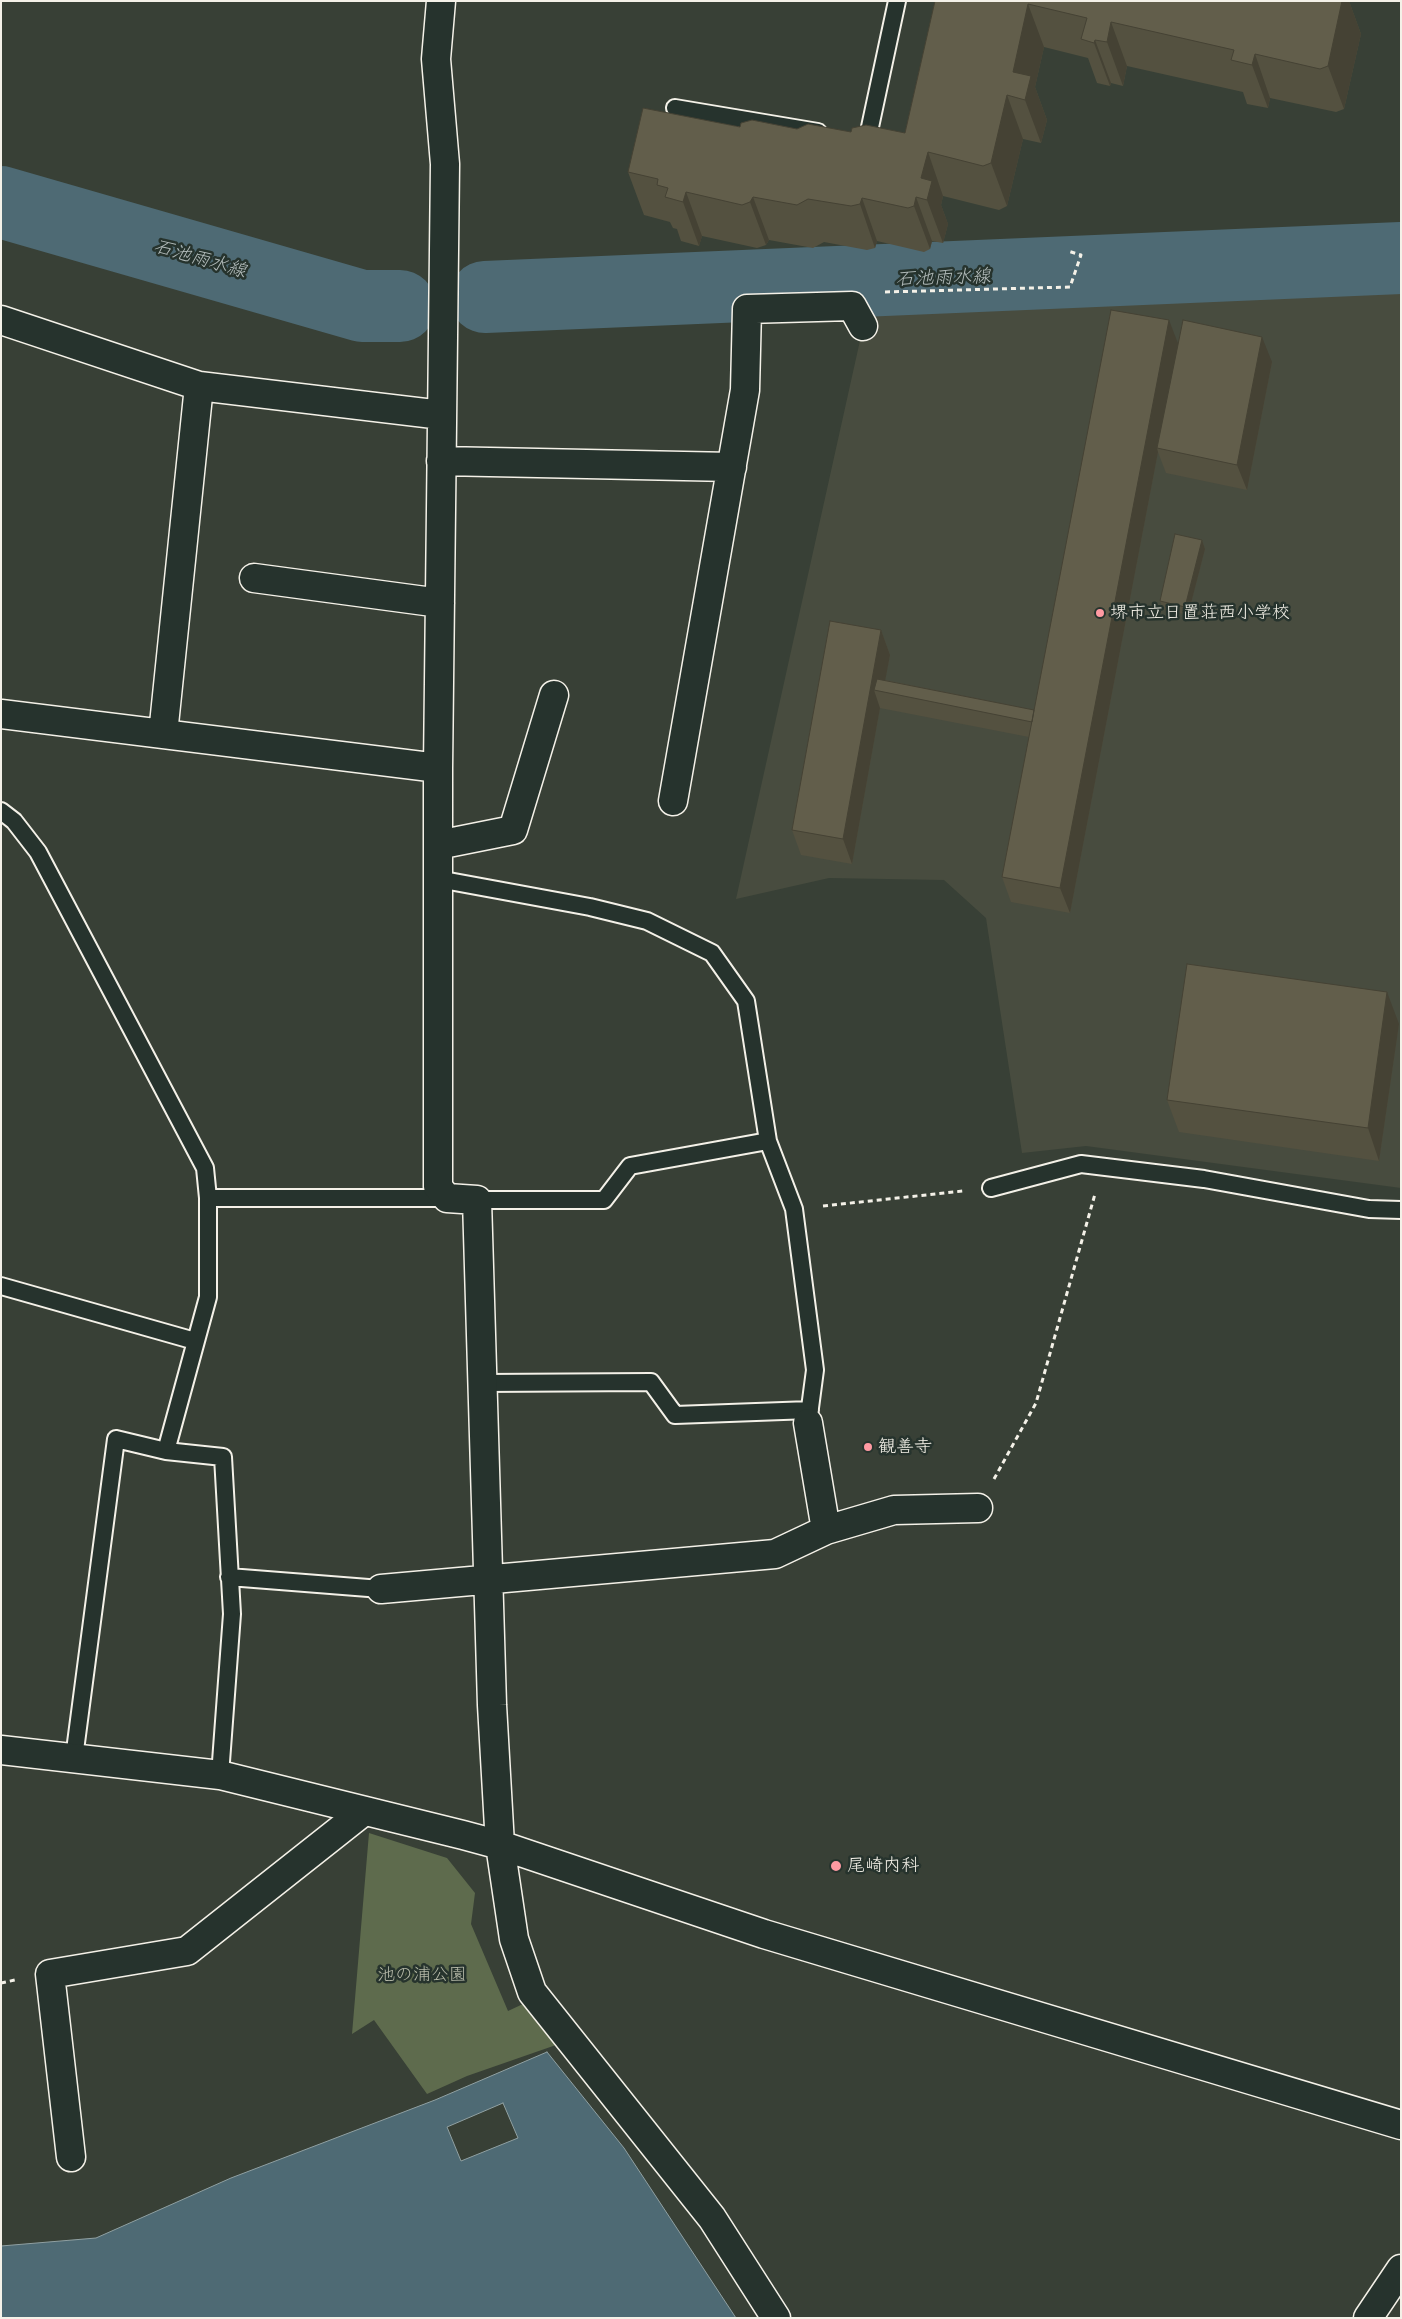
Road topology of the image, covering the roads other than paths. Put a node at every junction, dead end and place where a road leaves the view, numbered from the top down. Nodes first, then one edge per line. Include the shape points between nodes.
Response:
1 (440, 1) edge
2 (897, 1) edge
3 (675, 108) dead end
4 (857, 316) road end
5 (1, 320) edge
6 (199, 386) junction
7 (442, 415) junction
8 (441, 461) junction
9 (732, 467) junction
10 (254, 578) dead end
11 (440, 604) junction
12 (554, 696) dead end
13 (1, 714) edge
14 (163, 734) junction
15 (438, 768) junction
16 (673, 801) dead end
17 (1, 811) edge
18 (438, 844) junction
19 (438, 879) junction
20 (768, 1141) junction
21 (991, 1188) road end
22 (208, 1198) junction
23 (447, 1198) junction
24 (477, 1200) junction
25 (1401, 1210) edge
26 (1, 1286) edge
27 (195, 1341) junction
28 (483, 1383) junction
29 (809, 1417) junction
30 (166, 1451) junction
31 (978, 1508) road end
32 (826, 1530) junction
33 (229, 1577) junction
34 (488, 1578) junction
35 (381, 1588) joint
36 (1, 1750) edge
37 (74, 1758) junction
38 (220, 1775) junction
39 (364, 1811) junction
40 (500, 1845) junction
41 (1401, 2124) edge
42 (71, 2157) dead end
43 (1401, 2269) edge
44 (776, 2318) edge
45 (1368, 2318) edge

1 - 7 street via 436,59 445,164
2 - 3 lane via 867,141
4 - 9 street via 747,309 746,390
5 - 6 street
6 - 7 street
6 - 14 street
7 - 8 street
8 - 9 street
8 - 11 street
9 - 16 street
10 - 11 street
11 - 15 street
12 - 18 street via 512,830
13 - 14 street
14 - 15 street
15 - 18 street
17 - 22 lane via 14,821 38,852 205,1168
18 - 19 street
19 - 20 lane via 648,921 712,953 746,1001
19 - 23 street via 438,1186
20 - 24 lane via 630,1166 604,1200
20 - 29 lane via 794,1209 815,1370
21 - 25 lane via 1081,1164 1204,1180 1369,1209
22 - 23 lane
22 - 27 lane via 208,1297
23 - 24 street
24 - 28 street
26 - 27 lane
27 - 30 lane
28 - 29 lane via 651,1382 676,1414
28 - 34 street
29 - 32 street
30 - 33 lane via 223,1457
30 - 37 lane via 116,1439
31 - 32 street via 894,1510
32 - 34 street via 775,1554
33 - 35 lane
33 - 38 lane via 232,1614
34 - 35 street
34 - 40 street
36 - 37 street
37 - 38 street
38 - 39 street
39 - 40 street
39 - 42 street via 187,1951 50,1974
40 - 41 street via 764,1934
40 - 44 street via 514,1939 532,1992 712,2218
43 - 45 street

